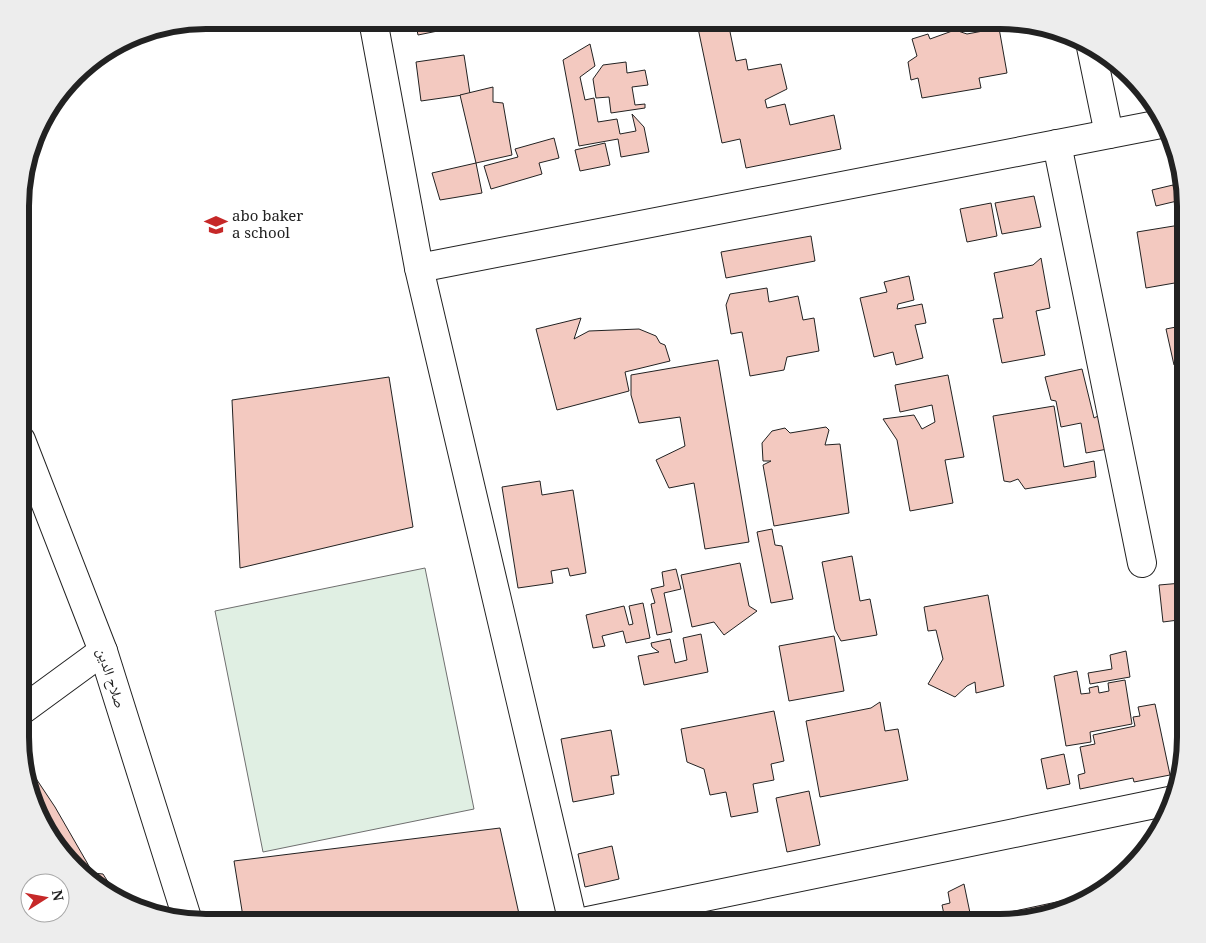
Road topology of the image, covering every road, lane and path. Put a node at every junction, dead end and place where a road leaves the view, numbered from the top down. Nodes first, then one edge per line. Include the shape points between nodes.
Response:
1 (375, 29) edge
2 (1093, 55) edge
3 (1157, 125) edge
4 (1109, 134) junction
5 (1057, 144) junction
6 (419, 268) junction
7 (29, 460) edge
8 (1142, 562) dead end
9 (104, 651) junction
10 (29, 704) edge
11 (1165, 802) edge
12 (186, 913) edge
13 (571, 914) edge
14 (622, 914) edge

1 - 6 street
2 - 4 street
3 - 4 street
4 - 5 street
5 - 6 street
5 - 8 street
6 - 13 street
7 - 9 street, صلاح الدين
9 - 10 street
9 - 12 street, صلاح الدين
11 - 14 street

